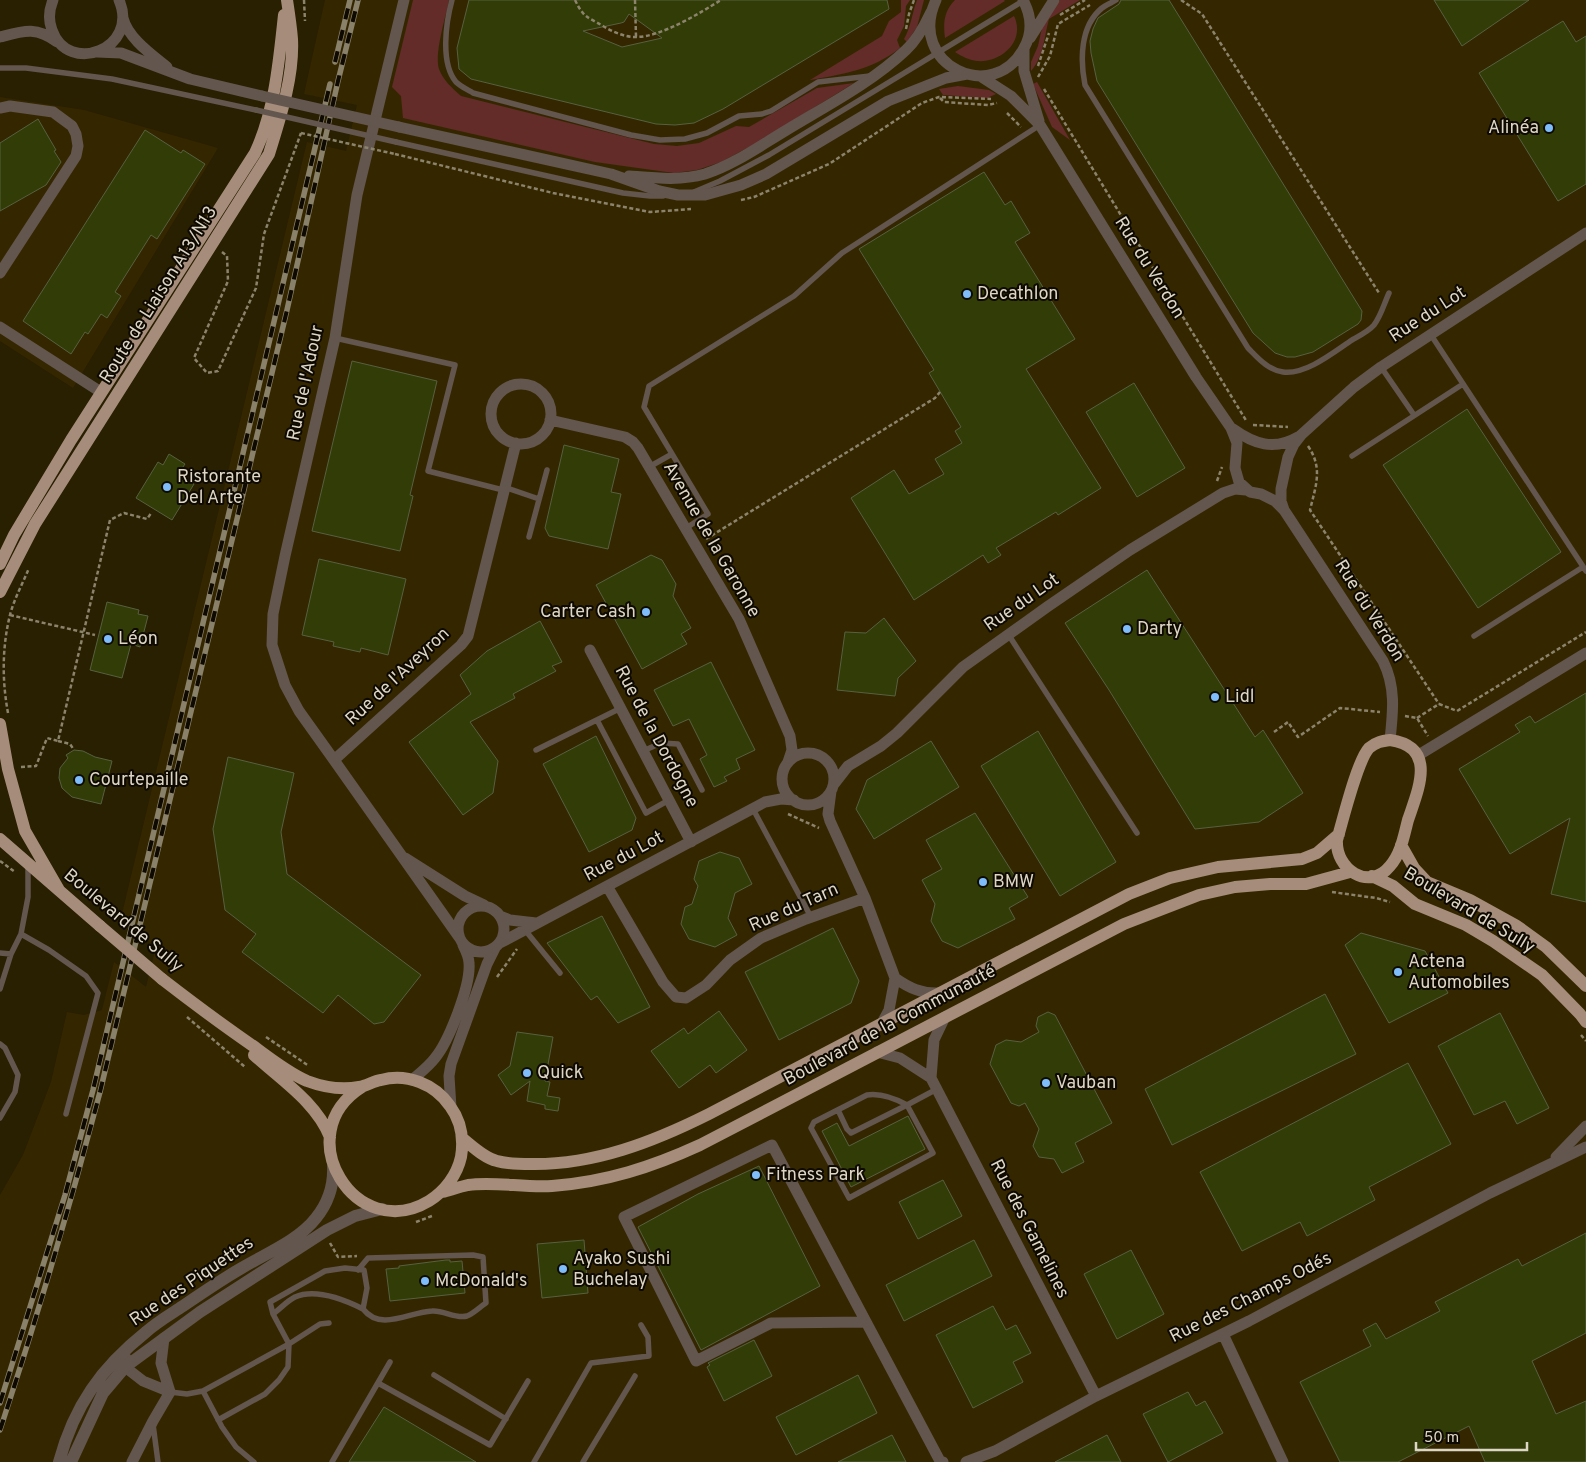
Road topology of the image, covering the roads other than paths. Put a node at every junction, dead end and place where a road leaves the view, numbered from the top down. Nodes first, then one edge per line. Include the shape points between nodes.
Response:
1 (54, 0) edge
2 (119, 0) edge
3 (286, 0) edge
4 (404, 0) edge
5 (452, 0) edge
6 (936, 0) edge
7 (1024, 0) edge
8 (1054, 0) edge
9 (1116, 0) edge
10 (931, 12) junction
11 (123, 18) junction
12 (0, 38) edge
13 (62, 45) junction
14 (1025, 46) junction
15 (97, 52) junction
16 (937, 53) junction
17 (0, 68) edge
18 (967, 74) junction
19 (181, 76) junction
20 (872, 76) junction
21 (980, 76) junction
22 (0, 108) edge
23 (1040, 125) junction
24 (611, 174) junction
25 (678, 195) junction
26 (1586, 233) edge
27 (0, 273) edge
28 (1388, 293) dead end
29 (0, 327) edge
30 (1430, 334) junction
31 (335, 338) junction
32 (1381, 367) junction
33 (1463, 384) junction
34 (101, 392) junction
35 (1414, 415) junction
36 (550, 420) junction
37 (1231, 428) junction
38 (1300, 436) junction
39 (516, 443) junction
40 (1265, 444) junction
41 (672, 454) junction
42 (1352, 456) dead end
43 (1235, 466) junction
44 (1285, 466) junction
45 (649, 467) junction
46 (547, 470) dead end
47 (1282, 480) junction
48 (504, 489) junction
49 (1246, 490) junction
50 (1223, 493) junction
51 (1261, 494) junction
52 (539, 498) junction
53 (1284, 510) junction
54 (686, 528) junction
55 (530, 537) dead end
56 (0, 564) edge
57 (1585, 569) edge
58 (0, 592) edge
59 (1008, 634) junction
60 (1474, 636) dead end
61 (590, 650) dead end
62 (1586, 653) edge
63 (621, 708) junction
64 (4, 718) edge
65 (597, 720) junction
66 (790, 736) junction
67 (1390, 740) junction
68 (536, 750) dead end
69 (643, 751) junction
70 (818, 755) junction
71 (1418, 756) junction
72 (334, 760) junction
73 (856, 760) junction
74 (788, 762) junction
75 (783, 781) junction
76 (832, 788) junction
77 (702, 790) dead end
78 (669, 800) junction
79 (794, 800) junction
80 (765, 802) junction
81 (809, 805) junction
82 (752, 809) junction
83 (830, 821) junction
84 (1137, 833) dead end
85 (0, 834) edge
86 (1339, 834) junction
87 (0, 839) edge
88 (691, 842) junction
89 (1401, 845) junction
90 (14, 851) junction
91 (400, 855) junction
92 (28, 863) junction
93 (1350, 872) junction
94 (1372, 876) junction
95 (607, 886) junction
96 (60, 890) junction
97 (864, 898) junction
98 (487, 907) junction
99 (500, 916) junction
100 (811, 917) junction
101 (536, 923) junction
102 (525, 930) junction
103 (21, 934) junction
104 (461, 941) junction
105 (498, 945) junction
106 (0, 953) edge
107 (11, 954) junction
108 (560, 973) dead end
109 (895, 978) junction
110 (1586, 986) edge
111 (0, 989) edge
112 (940, 993) junction
113 (210, 1015) junction
114 (945, 1017) junction
115 (881, 1025) junction
116 (1583, 1028) edge
117 (0, 1044) edge
118 (877, 1052) junction
119 (931, 1078) junction
120 (412, 1080) junction
121 (362, 1087) junction
122 (937, 1089) junction
123 (907, 1105) junction
124 (452, 1108) junction
125 (838, 1110) junction
126 (66, 1114) dead end
127 (0, 1118) edge
128 (1586, 1126) edge
129 (330, 1137) junction
130 (462, 1138) junction
131 (1586, 1147) edge
132 (1551, 1162) junction
133 (333, 1166) junction
134 (442, 1192) junction
135 (382, 1209) junction
136 (358, 1270) junction
137 (363, 1309) junction
138 (273, 1314) junction
139 (866, 1322) junction
140 (329, 1323) dead end
141 (641, 1325) dead end
142 (1223, 1334) junction
143 (164, 1338) junction
144 (290, 1344) junction
145 (127, 1348) junction
146 (390, 1362) dead end
147 (125, 1367) junction
148 (434, 1374) dead end
149 (635, 1376) dead end
150 (528, 1381) dead end
151 (378, 1383) junction
152 (170, 1392) junction
153 (202, 1392) junction
154 (1096, 1396) junction
155 (506, 1419) junction
156 (218, 1420) junction
157 (152, 1421) junction
158 (59, 1462) edge
159 (71, 1462) edge
160 (132, 1462) edge
161 (158, 1462) edge
162 (254, 1462) edge
163 (332, 1462) edge
164 (534, 1462) edge
165 (583, 1462) edge
166 (943, 1462) edge
167 (966, 1462) edge
168 (1283, 1462) edge

1 - 13 street via 50,23
2 - 11 street
3 - 34 main road, Route de Liaison A13/N13 via 277,75 262,138 255,153
3 - 58 main road, Route de Liaison A13/N13 via 292,40 291,66 269,154 40,516
4 - 31 street, Rue de l'Adour via 357,196
5 - 20 lane via 445,51 456,82 472,94 660,140 692,137 739,116 771,111 818,82
6 - 10 street
7 - 14 street, Rue du Verdon via 1030,17
7 - 16 lane
8 - 14 street
9 - 28 lane via 1101,9 1088,26 1083,45 1085,85 1248,348 1270,367 1283,372 1318,363 1372,328
10 - 16 street via 929,31
10 - 20 street via 911,45
11 - 15 street via 118,36
11 - 19 street via 126,26 154,56
12 - 13 street via 31,31 45,34
13 - 15 street via 76,52
14 - 21 street via 1007,67
14 - 23 street, Rue du Verdon via 1026,79
15 - 19 street via 129,55
16 - 18 street via 946,64
16 - 25 lane via 739,172 704,189
17 - 25 lane, bridge via 26,68 112,79 623,193
18 - 21 street
18 - 25 street via 946,78 888,102 766,174 741,185 705,195
19 - 24 street, bridge
20 - 24 street via 763,144 706,173 666,179
21 - 23 street, Rue du Verdon via 1011,96
22 - 27 street via 10,106 53,112 72,126 78,146 76,156
23 - 37 street, Rue du Verdon
23 - 41 lane via 842,252 794,296 649,386 644,407
24 - 25 street
26 - 30 street, Rue du Lot
29 - 34 street
30 - 32 street, Rue du Lot
30 - 33 lane
31 - 48 lane via 455,366 428,471
31 - 72 street, Rue de l'Adour via 285,556 274,614 272,645 284,685
32 - 35 lane
32 - 38 street, Rue du Lot
33 - 35 lane
33 - 57 lane
34 - 56 main road, Route de Liaison A13/N13 via 14,535
35 - 42 lane
36 - 39 street via 541,436 534,441
36 - 39 street via 547,400 541,392 523,384 504,389 492,405 493,425 498,434
36 - 45 street, Avenue de la Garonne via 625,438 638,448
37 - 40 street
37 - 43 street via 1238,443
38 - 40 street via 1280,445
38 - 44 street
39 - 48 street, Rue de l'Aveyron
40 - 43 street via 1252,444 1245,448
40 - 44 street via 1282,455
41 - 45 lane
41 - 54 lane via 708,514
43 - 49 street via 1238,482
43 - 50 street via 1232,479
44 - 47 street
45 - 54 street, Avenue de la Garonne
46 - 52 lane
47 - 51 street via 1275,489
47 - 53 street
48 - 52 lane
48 - 72 street, Rue de l'Aveyron via 466,640
49 - 50 street
49 - 51 street
50 - 59 street, Rue du Lot
51 - 53 street
52 - 55 lane
53 - 67 street, Rue du Verdon via 1389,673 1393,692
54 - 66 street, Avenue de la Garonne via 739,619
57 - 60 lane
59 - 73 street, Rue du Lot via 963,667 897,733
59 - 84 lane
61 - 63 street, Rue de la Dordogne
62 - 71 street
63 - 65 lane
63 - 69 street, Rue de la Dordogne
64 - 96 main road via 8,769 25,831
65 - 68 lane
65 - 78 lane via 646,812
66 - 70 street via 798,745
66 - 74 street via 792,750
67 - 71 main road via 1407,745
67 - 86 main road via 1375,744 1364,756
69 - 77 lane via 661,742 678,744
69 - 78 street, Rue de la Dordogne
70 - 73 street via 847,763
70 - 74 street via 797,755
70 - 76 street via 833,769
71 - 89 main road via 1422,770
72 - 91 street
73 - 76 street, Rue du Lot via 842,772
74 - 75 street
75 - 79 street via 786,792
75 - 80 street
76 - 81 street via 820,802
76 - 83 street
78 - 88 street, Rue de la Dordogne
79 - 80 street
79 - 81 street
80 - 82 street, Rue du Lot
81 - 83 street
82 - 88 street, Rue du Lot
82 - 100 lane
83 - 97 street
85 - 90 main road
86 - 93 main road via 1337,851
86 - 112 main road, Boulevard de la Communauté via 1317,853 1302,859 1218,867 1152,884
87 - 90 main road
88 - 95 street, Rue du Lot
89 - 94 main road via 1390,867
89 - 110 main road, Boulevard de Sully via 1414,868 1427,882 1470,900 1517,926 1546,947
90 - 92 main road, Boulevard de Sully
91 - 98 street
91 - 104 street
92 - 96 main road, Boulevard de Sully
92 - 103 lane via 28,897
93 - 94 main road, Boulevard de Sully
93 - 114 main road, Boulevard de la Communauté via 1306,884 1235,887 1192,898 1124,924
94 - 116 main road, Boulevard de Sully via 1393,886 1409,899 1466,925 1542,975 1580,1014
95 - 100 street, Rue du Tarn via 663,982 676,997 686,998 697,992 730,960 761,938
95 - 101 street, Rue du Lot
96 - 113 main road, Boulevard de Sully, bridge via 162,979
97 - 100 street, Rue du Tarn
97 - 109 street
98 - 99 street
98 - 104 street via 475,907 465,912 458,928
99 - 101 street
99 - 105 street via 504,935
101 - 102 street, Rue du Lot
102 - 105 street, Rue du Lot
102 - 108 lane
103 - 107 lane
103 - 126 lane via 86,976 98,993
104 - 105 street via 479,953
104 - 120 street via 470,963 452,1026 436,1058
105 - 124 street via 487,964 452,1064 449,1076
106 - 107 lane
107 - 111 lane
109 - 112 street via 914,989
109 - 115 street via 889,1010
112 - 115 main road, Boulevard de la Communauté
113 - 121 main road via 306,1080 334,1088
113 - 129 main road via 310,1106 322,1119
114 - 118 main road, Boulevard de la Communauté
114 - 119 street via 934,1040
115 - 130 main road, Boulevard de la Communauté via 673,1132 615,1153 567,1163 509,1163 492,1159
117 - 127 lane via 18,1075 15,1092
118 - 119 street, Rue des Gamelines via 900,1058
118 - 134 main road, Boulevard de la Communauté via 700,1145 620,1176 552,1186 474,1185
119 - 122 street, Rue des Gamelines
120 - 121 main road via 389,1078
120 - 124 main road via 434,1090
121 - 129 main road via 342,1106
122 - 123 lane
122 - 154 street, Rue des Gamelines
123 - 125 lane via 873,1094
123 - 125 lane via 851,1133
123 - 125 lane via 932,1153 849,1198 811,1128 814,1122
124 - 130 main road
128 - 132 street, Rue des Champs Odés
129 - 133 main road
130 - 134 main road via 457,1169
131 - 132 street, Rue des Champs Odés
132 - 142 street, Rue des Champs Odés
133 - 135 main road via 352,1194
133 - 145 street, Rue des Piquettes via 333,1182 328,1197 309,1226 207,1290
134 - 135 main road via 411,1209
135 - 143 street, Rue des Piquettes via 355,1216 327,1230
136 - 137 lane via 364,1270
136 - 137 lane via 368,1258 483,1257 486,1302 468,1316 434,1310 387,1321 368,1316
136 - 138 lane via 325,1271 270,1302
137 - 138 lane via 340,1298 309,1294 295,1298
138 - 144 lane
139 - 139 street via 771,1324 696,1361 624,1217 772,1145
139 - 166 street
140 - 144 lane via 320,1324
141 - 164 lane via 648,1337 649,1356 591,1363
142 - 154 street, Rue des Champs Odés
142 - 168 street
143 - 147 street, Rue des Piquettes
143 - 152 street via 161,1363
144 - 153 lane
144 - 156 lane via 288,1367 266,1394
145 - 147 street
145 - 158 street, Rue des Piquettes via 99,1376 83,1401
146 - 151 lane
147 - 152 street via 143,1381
147 - 159 street, Rue des Piquettes via 103,1393
148 - 155 lane
149 - 165 lane
150 - 155 lane
151 - 155 lane via 490,1445
151 - 163 lane
152 - 153 lane
152 - 157 street
153 - 156 lane
154 - 167 street, Rue des Champs Odés via 995,1451
156 - 162 lane via 236,1447
157 - 160 street
157 - 161 lane

